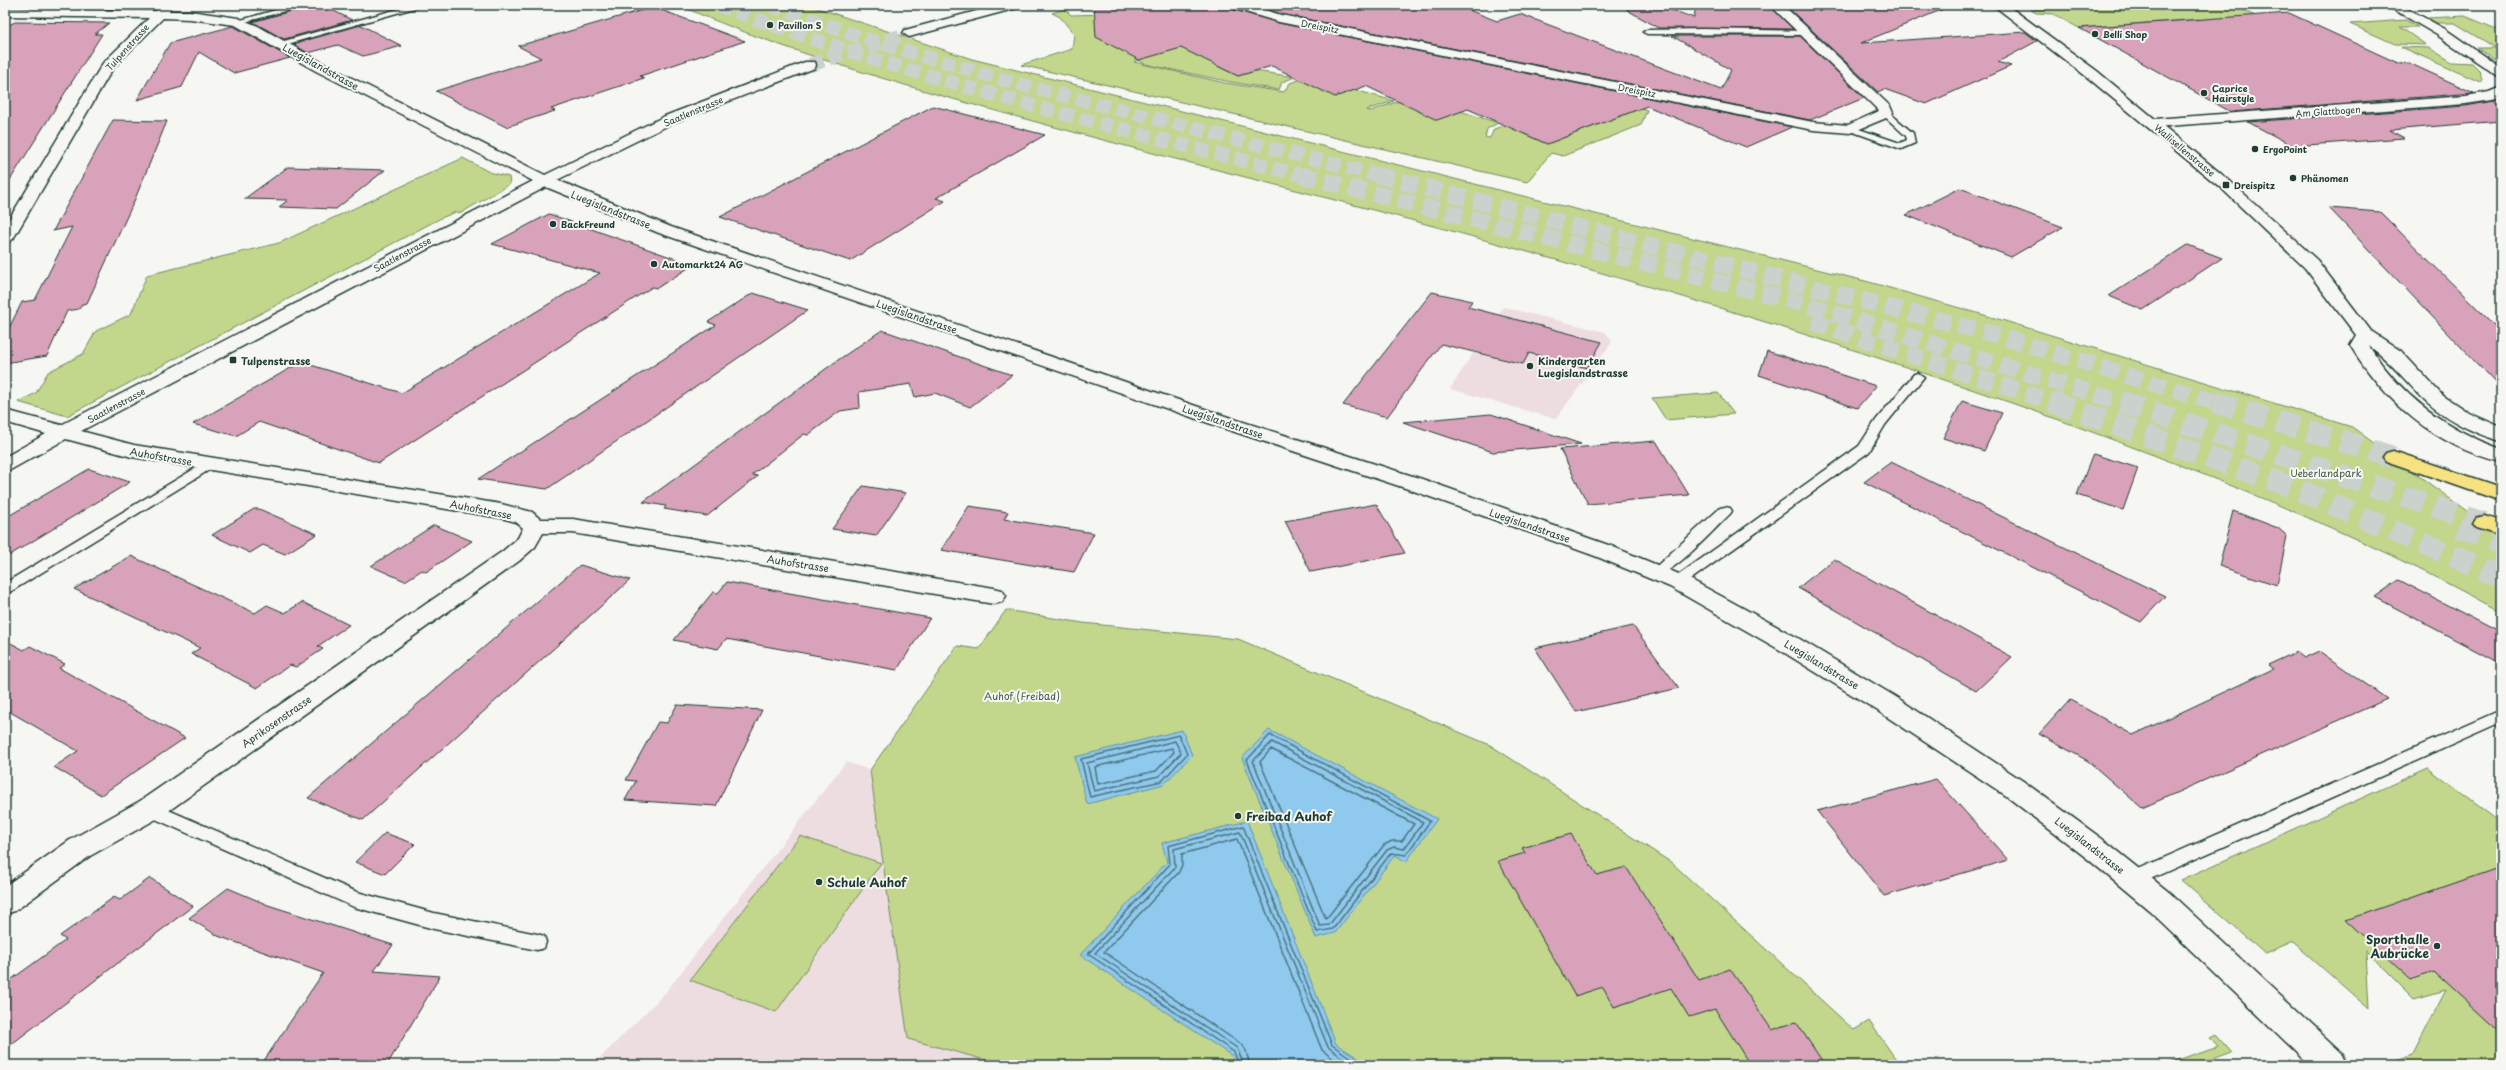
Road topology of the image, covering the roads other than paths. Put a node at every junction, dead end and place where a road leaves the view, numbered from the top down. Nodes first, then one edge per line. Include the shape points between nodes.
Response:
1 (171, 5) edge
2 (302, 5) edge
3 (421, 5) edge
4 (1014, 5) edge
5 (1236, 5) edge
6 (1776, 5) edge
7 (1999, 5) edge
8 (2392, 5) edge
9 (5, 12) edge
10 (158, 14) junction
11 (238, 22) junction
12 (1647, 32) dead end
13 (909, 33) tunnel mouth
14 (1806, 33) junction
15 (280, 44) junction
16 (810, 65) tunnel mouth
17 (2501, 74) edge
18 (2501, 91) edge
19 (1886, 113) junction
20 (2154, 124) junction
21 (1850, 129) junction
22 (543, 181) junction
23 (23, 210) junction
24 (5, 212) edge
25 (5, 239) edge
26 (2365, 335) junction
27 (1918, 377) dead end
28 (5, 416) edge
29 (62, 433) junction
30 (2501, 435) edge
31 (2501, 456) edge
32 (2393, 458) tunnel mouth
33 (209, 464) junction
34 (5, 465) edge
35 (2501, 494) edge
36 (1725, 511) dead end
37 (535, 526) junction
38 (1656, 573) junction
39 (1678, 582) junction
40 (5, 590) edge
41 (994, 596) dead end
42 (2501, 716) edge
43 (150, 809) junction
44 (2133, 879) junction
45 (5, 902) edge
46 (537, 942) dead end
47 (2332, 1065) edge

1 - 10 street, Tulpenstrasse
2 - 11 lane
3 - 15 lane
4 - 13 street
5 - 21 street, Dreispitz via 1278,18 1821,127
6 - 14 street
7 - 20 street, Wallisellenstrasse via 2068,55
8 - 17 street via 2441,32
9 - 10 street, Luegislandstrasse
10 - 11 street, Luegislandstrasse via 190,15
10 - 23 street, Tulpenstrasse via 108,66
11 - 15 street, Luegislandstrasse
12 - 14 lane
14 - 19 street via 1885,109
15 - 22 street, Luegislandstrasse via 430,126
16 - 22 street, Saatlenstrasse via 670,119
18 - 20 street, Am Glattbogen via 2493,96 2466,100
19 - 21 street, Dreispitz
19 - 21 lane via 1910,135 1912,140 1901,146
20 - 26 street, Wallisellenstrasse via 2226,185 2312,264
22 - 29 street, Saatlenstrasse
22 - 38 street, Luegislandstrasse via 665,230 1230,424 1415,484 1603,551
23 - 24 street
23 - 25 street, Tulpenstrasse
26 - 30 street, Wallisellenstrasse via 2394,355 2439,403 2479,426
26 - 31 street via 2358,345 2370,366 2409,408 2427,422 2463,442
27 - 39 lane via 1880,423 1864,449
28 - 29 street
29 - 33 street, Auhofstrasse via 132,451
29 - 34 street, Saatlenstrasse
32 - 35 highway
33 - 37 street, Auhofstrasse via 501,511 524,518
33 - 40 lane
36 - 38 lane
37 - 41 street, Auhofstrasse via 574,526
37 - 43 street, Aprikosenstrasse via 527,542 511,556
38 - 39 street, Luegislandstrasse
39 - 44 street, Luegislandstrasse via 1789,644 1887,704 2014,788
42 - 44 lane
43 - 45 street, Aprikosenstrasse via 80,848
43 - 46 lane via 354,899 434,921
44 - 47 street, Luegislandstrasse via 2265,999

